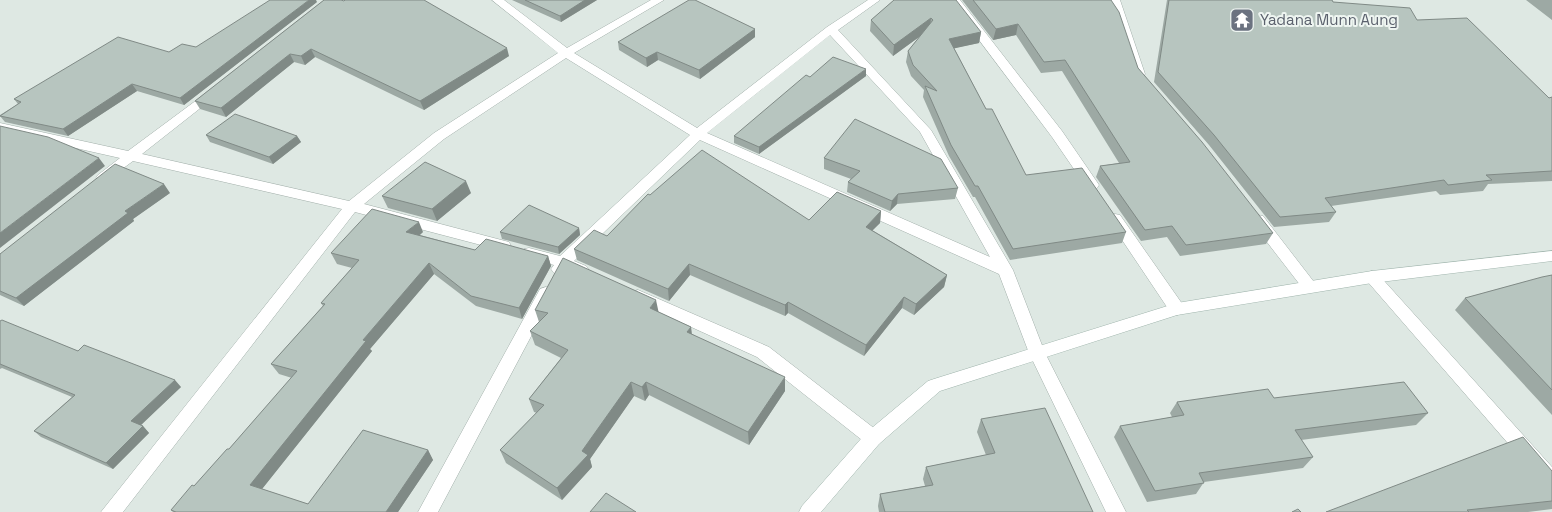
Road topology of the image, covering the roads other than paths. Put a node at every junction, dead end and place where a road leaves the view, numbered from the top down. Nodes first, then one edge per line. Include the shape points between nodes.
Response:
1 (497, 0) edge
2 (659, 0) edge
3 (875, 0) edge
4 (954, 0) edge
5 (1115, 0) edge
6 (831, 29) junction
7 (566, 53) junction
8 (223, 84) edge
9 (1147, 85) edge
10 (0, 126) edge
11 (698, 134) junction
12 (132, 156) junction
13 (93, 186) edge
14 (352, 206) junction
15 (1250, 210) edge
16 (1552, 256) edge
17 (563, 262) junction
18 (1005, 270) junction
19 (1372, 277) junction
20 (599, 278) edge
21 (1309, 286) junction
22 (626, 290) edge
23 (1177, 309) junction
24 (1037, 352) junction
25 (873, 438) junction
26 (1552, 480) edge
27 (111, 512) edge
28 (428, 512) edge
29 (809, 512) edge
30 (1116, 512) edge

1 - 7 street
2 - 7 street
3 - 6 street
4 - 23 street via 1058,134
5 - 9 street via 1141,78
6 - 11 street
6 - 18 street via 925,130
7 - 11 street
7 - 14 street via 438,136
8 - 12 street
10 - 12 street
11 - 17 street
11 - 18 street
12 - 13 street
12 - 14 street
14 - 17 street
14 - 27 street
15 - 21 street
16 - 19 street
17 - 20 street
17 - 28 street
18 - 24 street
19 - 21 street
19 - 26 street
21 - 23 street
22 - 25 street via 763,352
23 - 24 street
24 - 25 street via 934,386
24 - 30 street
25 - 29 street

